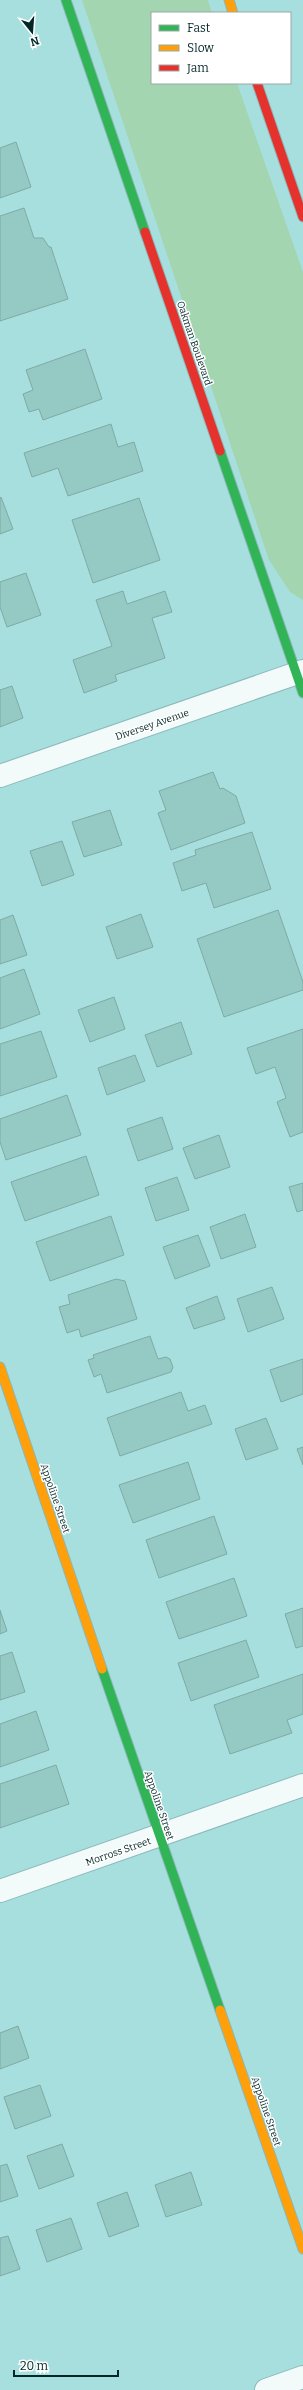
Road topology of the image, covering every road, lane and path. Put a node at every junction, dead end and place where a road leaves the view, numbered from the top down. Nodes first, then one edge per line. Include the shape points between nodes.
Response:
1 (66, 0) edge
2 (229, 0) edge
3 (233, 12) edge
4 (257, 84) edge
5 (303, 217) edge
6 (300, 672) edge
7 (303, 693) edge
8 (0, 776) edge
9 (0, 1367) edge
10 (303, 1785) edge
11 (159, 1836) junction
12 (0, 1891) edge
13 (303, 2249) edge
14 (303, 2377) edge
15 (266, 2390) edge

1 - 6 street, Oakman Boulevard
2 - 3 street
4 - 5 street
6 - 7 street, Oakman Boulevard
6 - 8 street, Diversey Avenue
9 - 11 street, Appoline Street
10 - 11 street, Morross Street
11 - 12 street, Morross Street
11 - 13 street, Appoline Street
14 - 15 street

